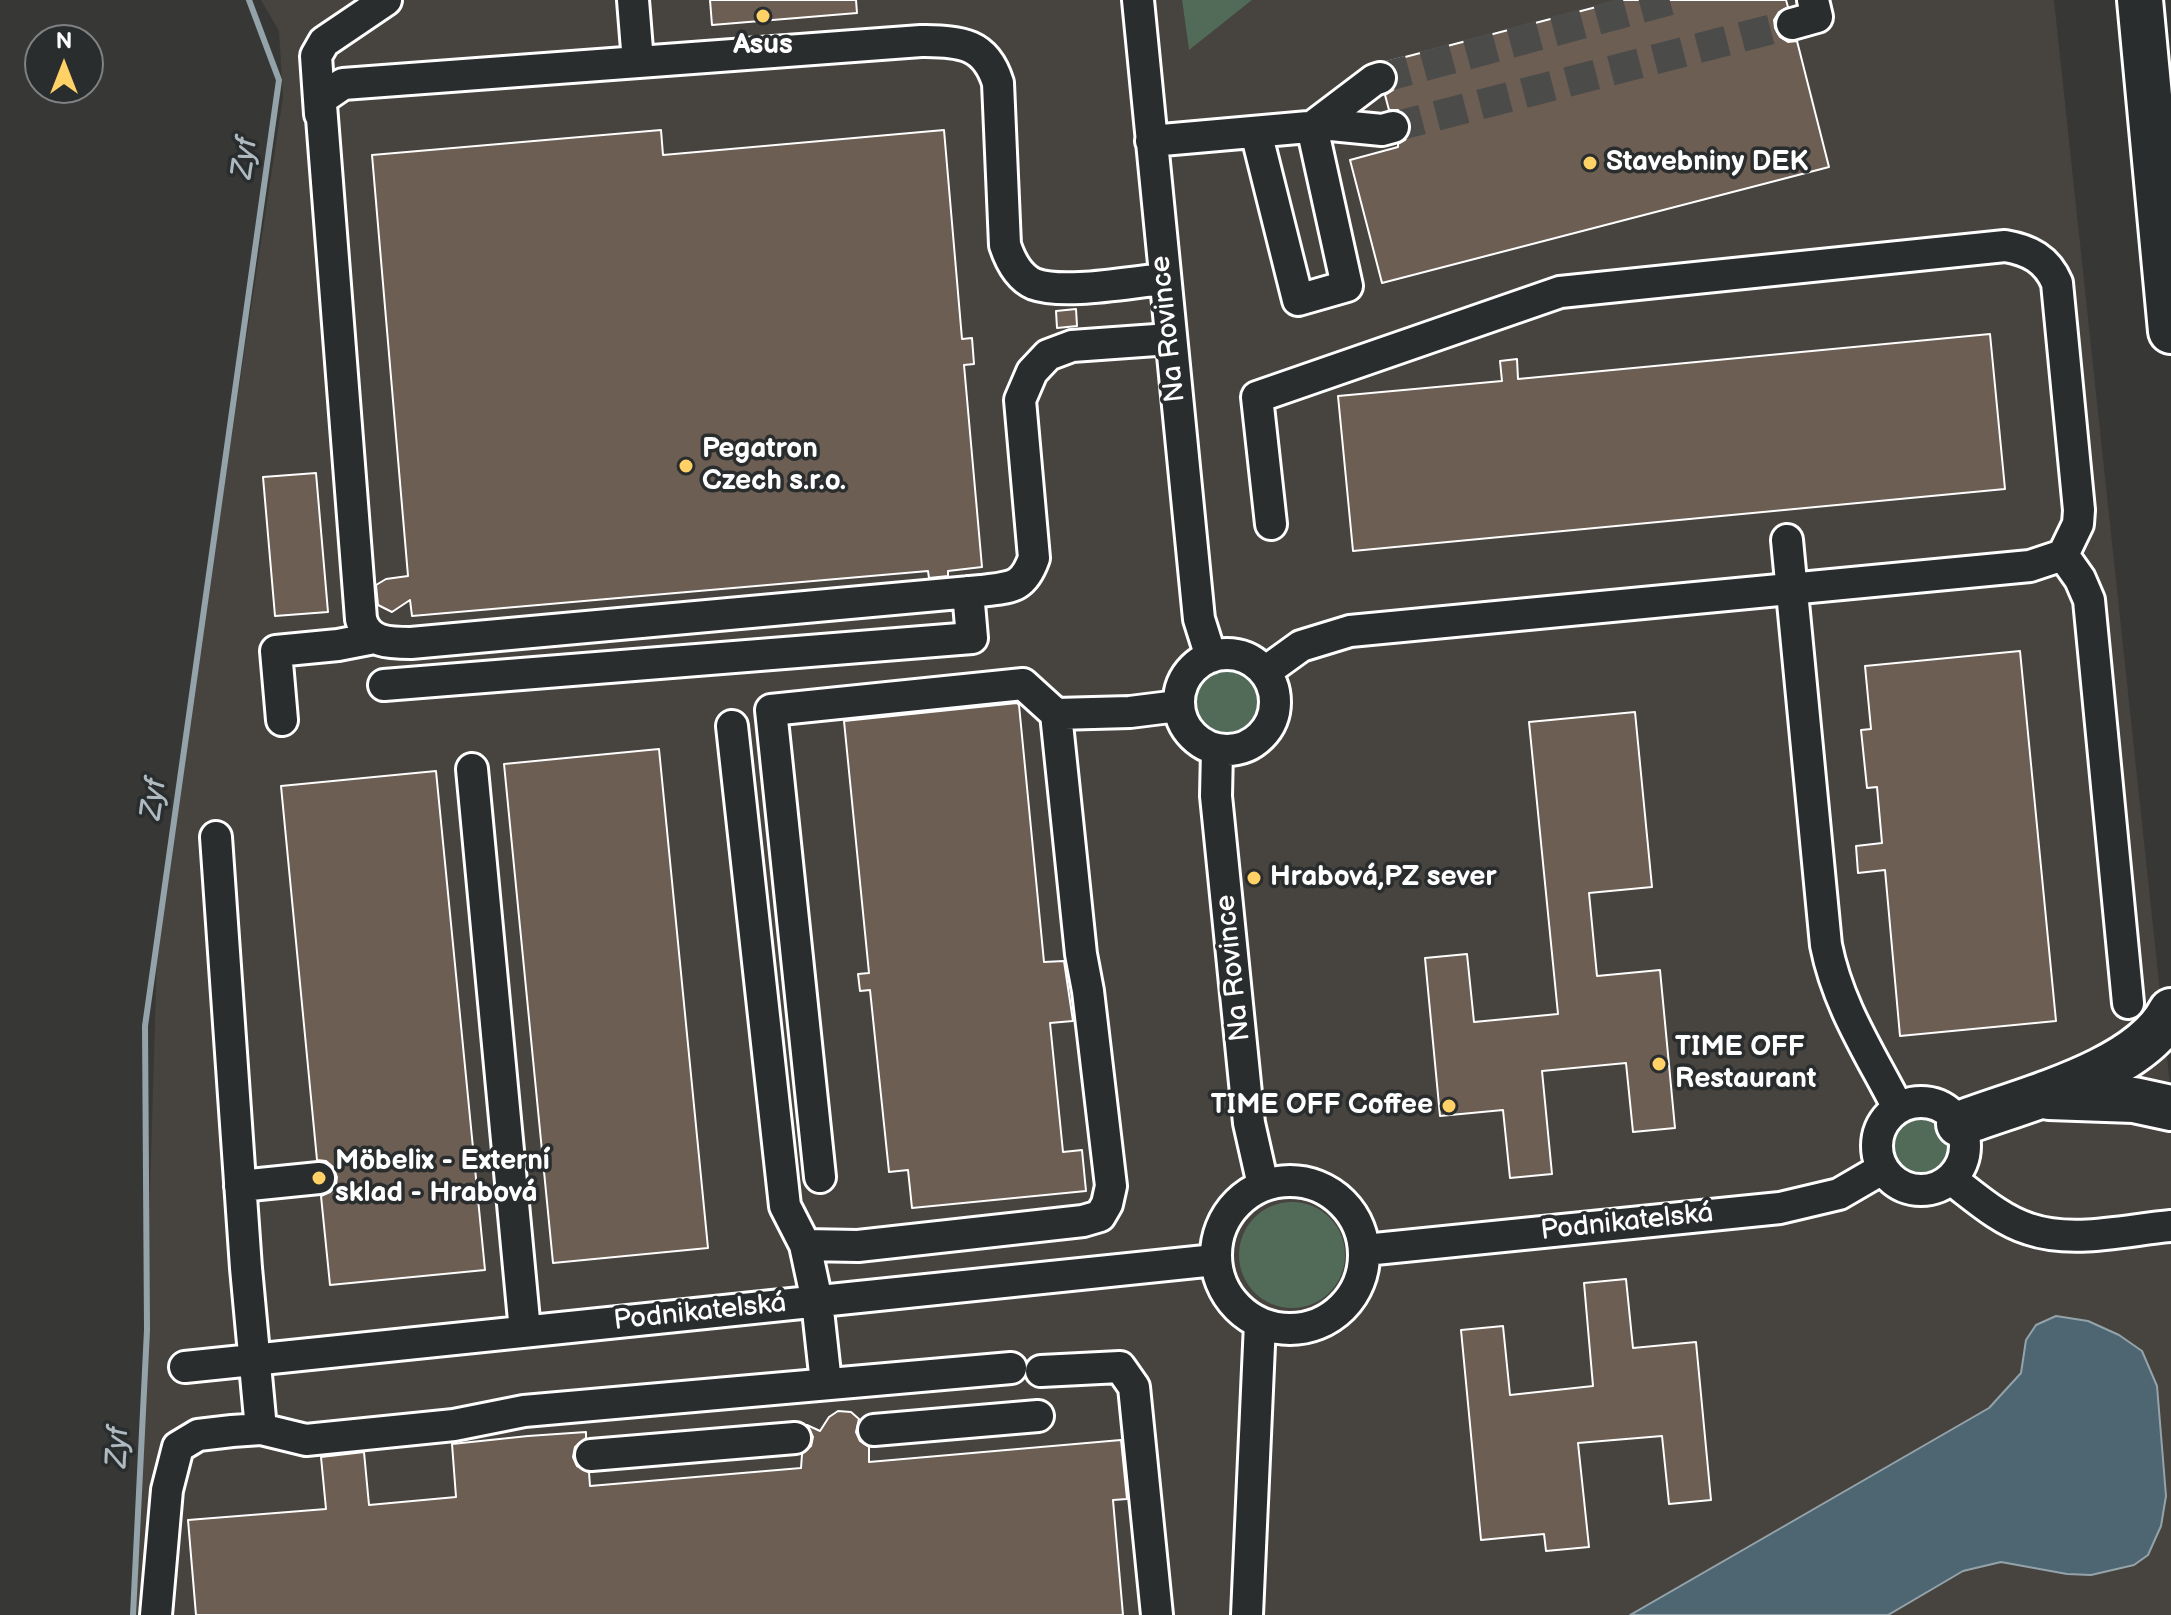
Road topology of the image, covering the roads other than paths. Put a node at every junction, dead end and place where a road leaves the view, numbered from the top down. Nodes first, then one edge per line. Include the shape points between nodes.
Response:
1 (386, 0) edge
2 (633, 0) edge
3 (1138, 0) edge
4 (1813, 0) edge
5 (2140, 0) edge
6 (1792, 24) tunnel mouth
7 (638, 62) junction
8 (1380, 78) tunnel mouth
9 (320, 116) junction
10 (1312, 127) junction
11 (1393, 127) tunnel mouth
12 (1256, 132) junction
13 (1151, 141) junction
14 (1164, 279) junction
15 (2171, 331) edge
16 (1170, 339) junction
17 (1271, 524) dead end
18 (1787, 540) dead end
19 (2063, 555) junction
20 (1792, 591) junction
21 (968, 592) junction
22 (374, 638) junction
23 (1211, 657) junction
24 (1265, 672) junction
25 (384, 685) dead end
26 (1178, 706) junction
27 (1056, 714) junction
28 (282, 720) dead end
29 (732, 726) dead end
30 (1217, 750) junction
31 (472, 769) dead end
32 (216, 837) dead end
33 (2128, 1003) dead end
34 (2171, 1011) edge
35 (2039, 1097) junction
36 (1898, 1108) junction
37 (2171, 1108) edge
38 (1959, 1124) junction
39 (1882, 1169) junction
40 (820, 1177) dead end
41 (319, 1178) dead end
42 (1951, 1179) junction
43 (1263, 1185) junction
44 (240, 1186) junction
45 (2161, 1227) edge
46 (805, 1245) junction
47 (1365, 1250) junction
48 (1215, 1260) junction
49 (817, 1301) junction
50 (1260, 1323) junction
51 (525, 1331) junction
52 (253, 1360) junction
53 (185, 1367) dead end
54 (1011, 1368) dead end
55 (1041, 1371) dead end
56 (941, 1374) junction
57 (826, 1383) junction
58 (688, 1396) junction
59 (1038, 1416) dead end
60 (945, 1423) junction
61 (261, 1429) junction
62 (874, 1430) dead end
63 (795, 1438) dead end
64 (694, 1447) junction
65 (591, 1455) dead end
66 (156, 1615) edge
67 (1157, 1615) edge
68 (1247, 1615) edge

1 - 9 street via 324,42 316,56
2 - 7 street
3 - 13 street, Na Rovince
4 - 6 street via 1817,17
5 - 15 highway
7 - 9 street via 343,84 324,97
7 - 14 street via 921,41 973,47 993,67 998,83 1005,245 1014,267 1032,283 1061,289
8 - 10 street
9 - 22 street via 361,619
10 - 11 street
10 - 12 street
10 - 12 street via 1347,286 1298,300
12 - 13 street
13 - 14 street, Na Rovince
14 - 16 street, Na Rovince
16 - 21 street via 1072,346 1048,355 1032,372 1020,400 1034,558 1018,584
16 - 23 street, Na Rovince via 1199,619
17 - 19 street via 1257,397 1560,292 2005,246 2040,258 2057,283 2079,510
18 - 20 street
19 - 20 street via 2030,566
19 - 33 street via 2089,600
20 - 24 street via 1350,631 1301,646
20 - 36 street via 1828,956 1842,1000
21 - 22 street via 411,643
21 - 25 street via 972,638
22 - 28 street via 276,651
23 - 24 street via 1240,656
23 - 26 street via 1186,676
24 - 30 street via 1275,698 1269,725 1247,746
26 - 27 street
26 - 30 street via 1190,734
27 - 40 street via 1023,684 771,710
27 - 46 street via 1111,1186 1107,1204 1100,1216 1083,1221 858,1246
29 - 46 street via 785,1206
30 - 43 street, Na Rovince via 1216,796 1249,1123
31 - 51 street
32 - 44 street
34 - 35 highway via 2141,1046
35 - 37 highway via 2134,1100
35 - 38 highway
36 - 38 street via 1911,1103 1939,1105
36 - 39 street via 1887,1117 1876,1142
38 - 42 street via 1966,1147
39 - 42 street via 1901,1187 1914,1190 1927,1191
39 - 47 street, Podnikatelská via 1839,1194 1780,1208
41 - 44 street
42 - 45 street via 2007,1219 2048,1234
43 - 47 street via 1299,1181 1332,1193 1355,1218
43 - 48 street via 1227,1215
44 - 52 street
46 - 49 street
47 - 50 street via 1351,1298 1322,1322 1281,1329
48 - 49 street, Podnikatelská
48 - 50 street via 1229,1298
49 - 51 street, Podnikatelská
49 - 57 street
50 - 68 street
51 - 52 street, Podnikatelská
52 - 53 street, Podnikatelská
52 - 61 street
54 - 56 street
55 - 67 street via 1120,1367 1134,1387
56 - 57 street
56 - 60 street
57 - 58 street
58 - 61 street via 306,1440
58 - 64 street
59 - 60 street
60 - 62 street
61 - 66 street via 198,1435 178,1447 167,1490
63 - 64 street
64 - 65 street

